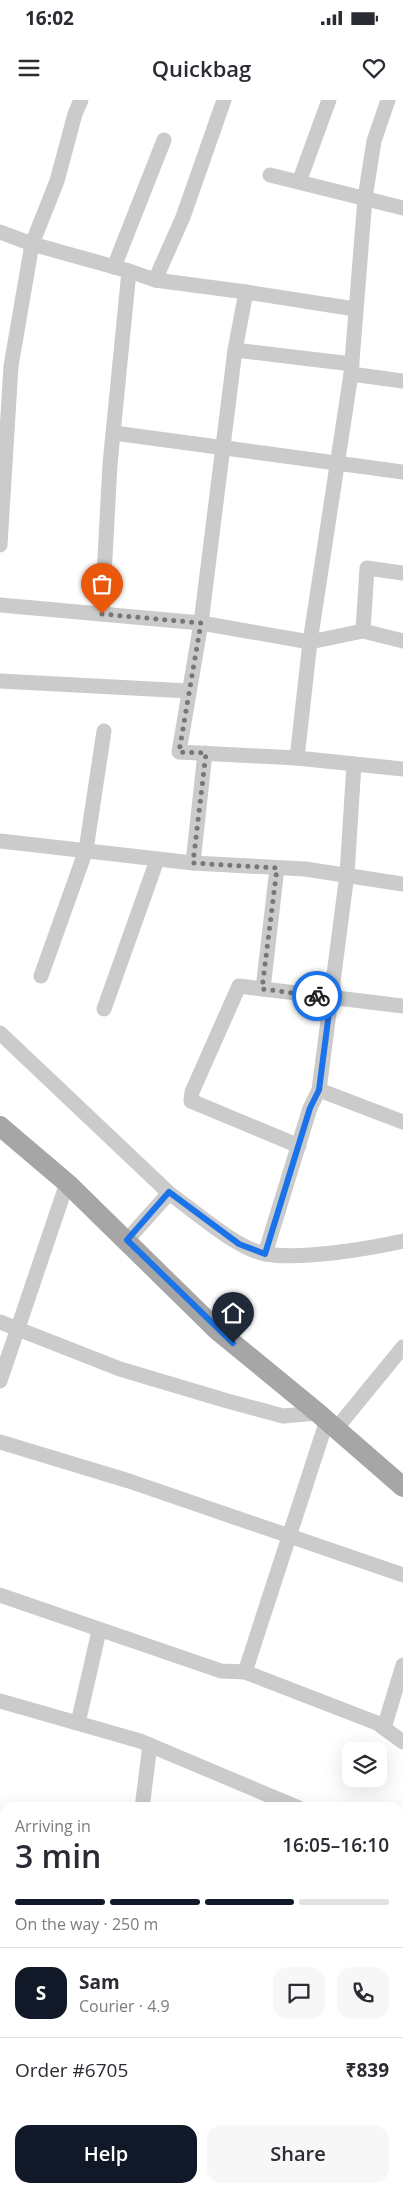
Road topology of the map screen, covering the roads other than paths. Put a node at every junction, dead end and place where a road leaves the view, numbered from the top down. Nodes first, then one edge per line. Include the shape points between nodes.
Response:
1 (81, 100) edge
2 (224, 100) edge
3 (329, 100) edge
4 (388, 100) edge
5 (164, 140) dead end
6 (270, 175) dead end
7 (298, 182) junction
8 (365, 198) junction
9 (402, 204) edge
10 (0, 232) edge
11 (32, 244) junction
12 (122, 269) junction
13 (155, 280) junction
14 (246, 292) junction
15 (355, 309) junction
16 (8, 333) edge
17 (236, 350) junction
18 (352, 369) junction
19 (403, 381) edge
20 (114, 433) junction
21 (222, 448) junction
22 (339, 462) junction
23 (403, 472) edge
24 (0, 545) edge
25 (403, 573) edge
26 (0, 605) edge
27 (102, 614) junction
28 (201, 623) junction
29 (363, 631) junction
30 (403, 641) edge
31 (310, 642) junction
32 (0, 681) edge
33 (189, 691) junction
34 (104, 731) dead end
35 (206, 753) junction
36 (297, 758) junction
37 (354, 764) junction
38 (403, 770) edge
39 (0, 841) edge
40 (86, 850) junction
41 (157, 860) junction
42 (193, 863) junction
43 (277, 868) junction
44 (347, 874) junction
45 (403, 884) edge
46 (41, 976) dead end
47 (262, 989) junction
48 (331, 997) junction
49 (403, 1003) edge
50 (104, 1008) dead end
51 (0, 1033) edge
52 (319, 1090) junction
53 (403, 1122) edge
54 (0, 1126) edge
55 (299, 1146) junction
56 (67, 1183) junction
57 (169, 1192) junction
58 (127, 1240) junction
59 (403, 1241) edge
60 (265, 1254) junction
61 (0, 1322) edge
62 (19, 1330) junction
63 (403, 1347) edge
64 (0, 1381) edge
65 (327, 1421) junction
66 (0, 1442) edge
67 (403, 1486) edge
68 (288, 1535) junction
69 (403, 1575) edge
70 (0, 1595) edge
71 (99, 1631) junction
72 (403, 1665) edge
73 (245, 1672) junction
74 (0, 1701) edge
75 (78, 1723) junction
76 (384, 1728) junction
77 (403, 1742) edge
78 (150, 1745) junction
79 (143, 1802) edge
80 (285, 1802) edge

1 - 11 street via 57,181
2 - 13 street via 183,217
3 - 7 street
4 - 8 street via 374,141
5 - 12 street
6 - 7 street
7 - 8 street
8 - 9 street
8 - 15 street
10 - 11 street
11 - 12 street
11 - 16 street
12 - 13 street
12 - 20 street
13 - 14 street
14 - 15 street
14 - 17 street
15 - 18 street
16 - 24 street via 11,366
17 - 18 street
17 - 21 street
18 - 19 street
18 - 22 street
20 - 21 street
20 - 27 street
21 - 22 street
21 - 28 street
22 - 23 street
22 - 31 street
25 - 29 street via 367,568
26 - 27 street
27 - 28 street
28 - 31 street
28 - 33 street
29 - 30 street
29 - 31 street
31 - 36 street
32 - 33 street
33 - 35 street via 179,752
34 - 40 street
35 - 36 street
35 - 42 street
36 - 37 street
37 - 38 street
37 - 44 street
39 - 40 street
40 - 41 street
40 - 46 street
41 - 42 street
41 - 50 street
42 - 43 street
43 - 44 street
43 - 47 street
44 - 45 street
44 - 48 street
47 - 48 street
47 - 55 street via 239,986 190,1099 193,1104
48 - 49 street
48 - 52 street
51 - 57 street
52 - 53 street
52 - 55 street
54 - 56 main road
55 - 60 street
56 - 58 main road
56 - 62 street
57 - 58 street
57 - 60 street via 239,1244
58 - 65 main road via 218,1331
59 - 60 street via 372,1248
61 - 62 street
62 - 64 street
62 - 65 street via 120,1369 283,1416
63 - 65 street
65 - 67 main road
65 - 68 street
66 - 68 street via 129,1481
68 - 69 street
68 - 73 street
70 - 71 street
71 - 73 street via 221,1671
71 - 75 street
72 - 76 street
73 - 76 street
74 - 75 street
75 - 78 street
76 - 77 street
78 - 79 street
78 - 80 street

